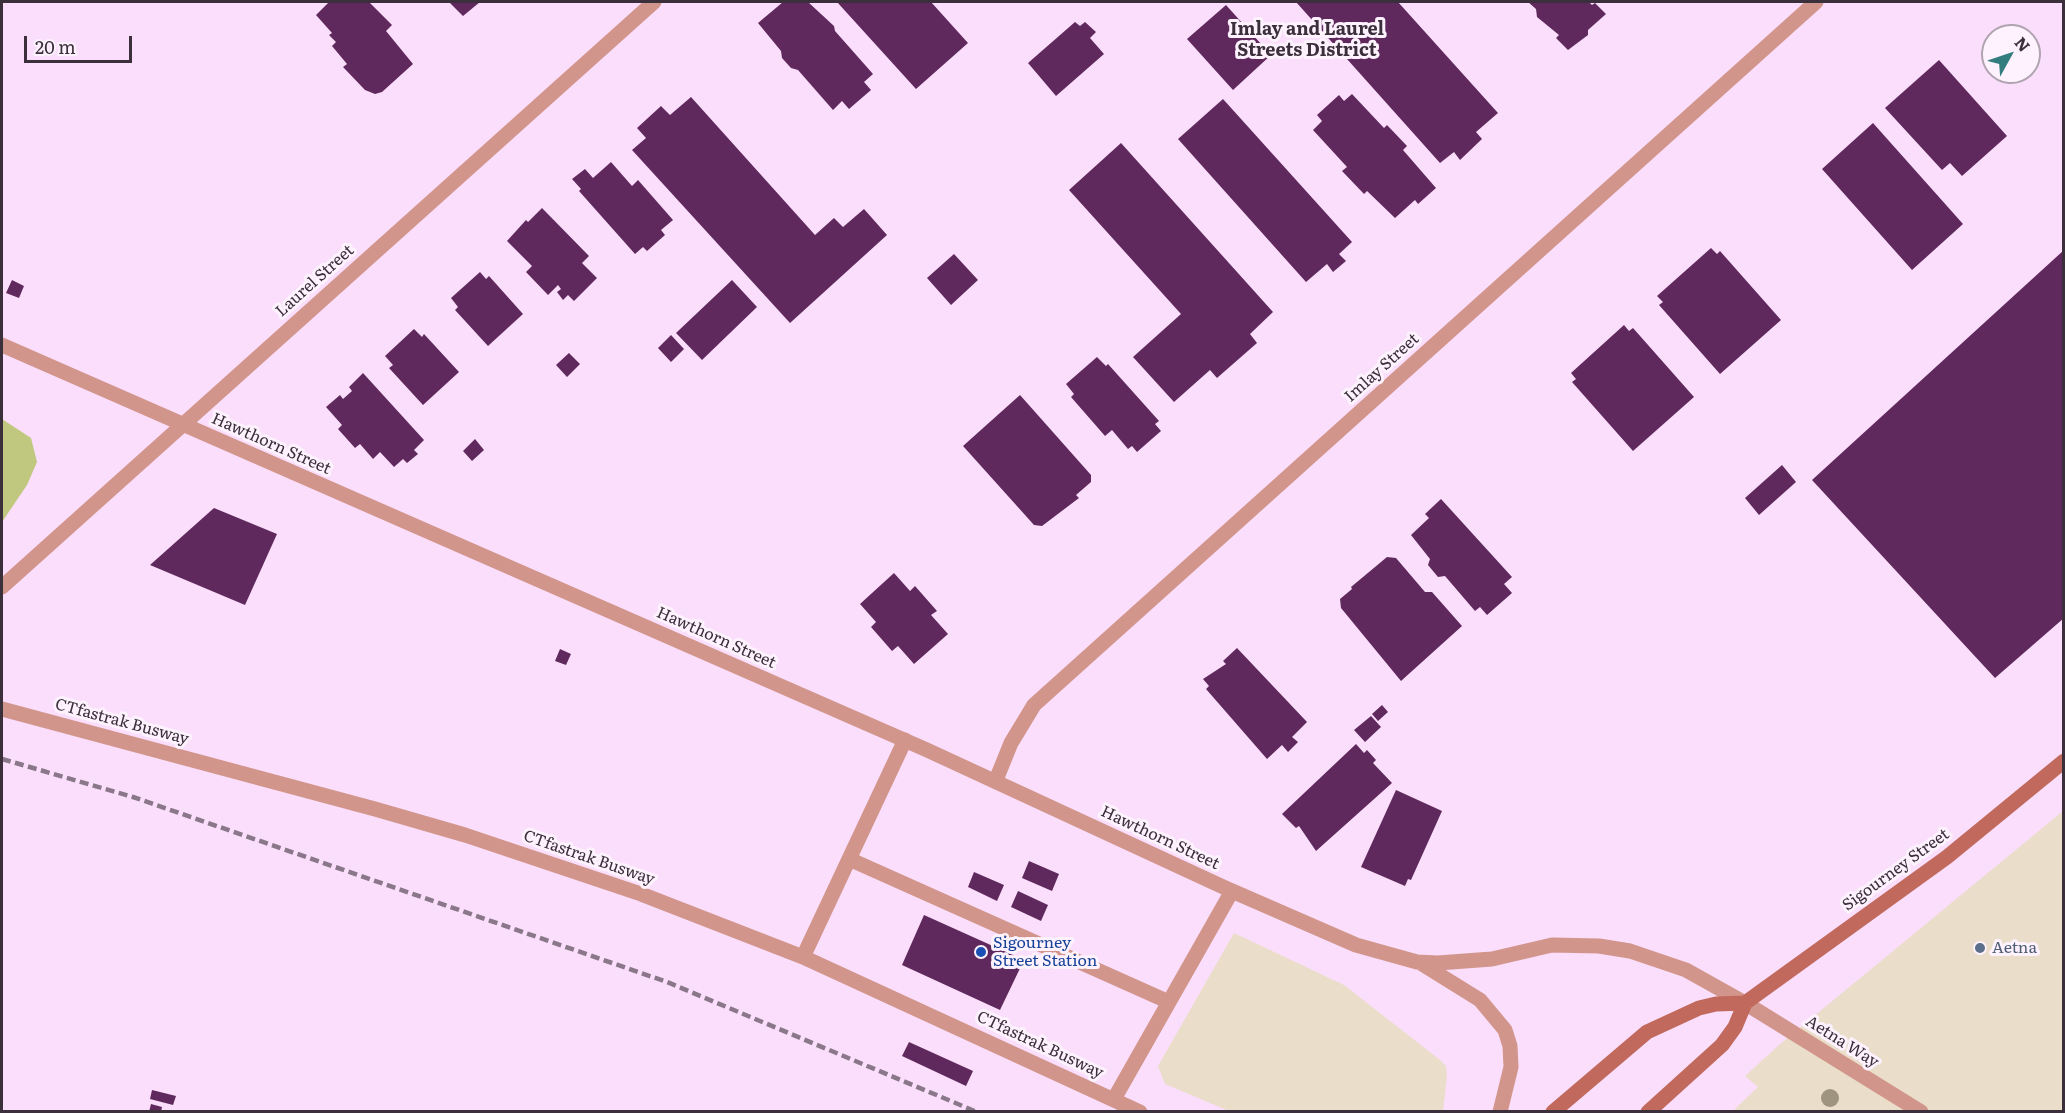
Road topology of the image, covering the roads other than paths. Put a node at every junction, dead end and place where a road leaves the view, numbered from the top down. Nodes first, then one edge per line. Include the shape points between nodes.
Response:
1 (654, 2) edge
2 (1816, 2) edge
3 (2, 345) edge
4 (182, 425) junction
5 (2, 587) edge
6 (2, 709) edge
7 (905, 740) junction
8 (2064, 760) edge
9 (996, 780) junction
10 (849, 859) junction
11 (1232, 891) junction
12 (803, 957) junction
13 (1417, 962) junction
14 (1168, 1002) junction
15 (1745, 1003) junction
16 (1114, 1099) junction
17 (1140, 1112) edge
18 (1500, 1112) edge
19 (1553, 1112) edge
20 (1648, 1112) edge
21 (1921, 1112) edge

1 - 4 street, Laurel Street
2 - 9 street, Imlay Street via 1034,705 1011,743
3 - 4 street, Hawthorn Street
4 - 5 street, Laurel Street
4 - 7 street, Hawthorn Street
6 - 12 street, CTfastrak Busway via 465,835 663,902
7 - 9 street, Hawthorn Street
7 - 10 street
8 - 15 main road, Sigourney Street via 1947,857
9 - 11 street, Hawthorn Street
10 - 12 street
10 - 14 street
11 - 13 street, Hawthorn Street via 1356,945
11 - 14 street
12 - 16 street, CTfastrak Busway
13 - 15 street, Hawthorn Street via 1474,961 1552,945 1599,946 1630,951 1686,970
13 - 18 street, Hawthorn Street via 1479,1000 1503,1027 1510,1046 1511,1066
14 - 16 street
15 - 19 main road via 1699,1008 1647,1032
15 - 20 main road, Sigourney Street via 1722,1046
15 - 21 street, Aetna Way
16 - 17 street, CTfastrak Busway

